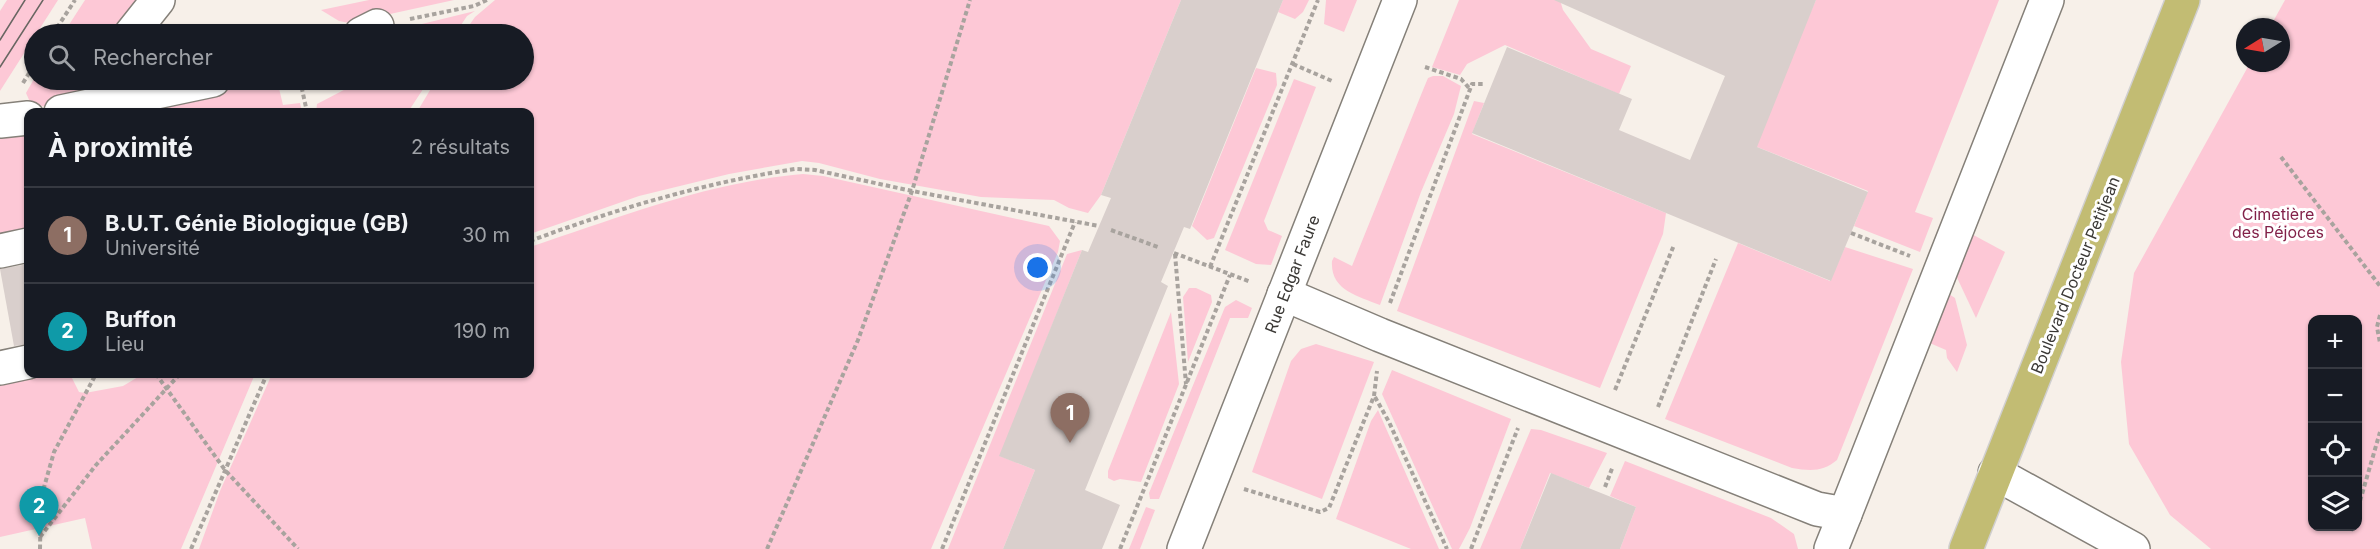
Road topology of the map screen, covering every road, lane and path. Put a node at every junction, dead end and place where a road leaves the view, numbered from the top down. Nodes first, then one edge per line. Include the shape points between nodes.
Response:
1 (75, 0) edge
2 (158, 0) edge
3 (487, 0) edge
4 (969, 0) edge
5 (1318, 0) edge
6 (1400, 0) edge
7 (2047, 0) edge
8 (2183, 0) edge
9 (59, 24) edge
10 (139, 24) edge
11 (395, 24) edge
12 (1425, 67) dead end
13 (1484, 84) dead end
14 (1470, 89) junction
15 (145, 90) edge
16 (302, 90) edge
17 (84, 99) edge
18 (306, 108) edge
19 (24, 118) edge
20 (0, 121) edge
21 (2281, 157) dead end
22 (912, 191) junction
23 (1075, 222) junction
24 (1099, 226) dead end
25 (1111, 230) dead end
26 (1851, 233) dead end
27 (534, 240) edge
28 (1674, 245) dead end
29 (24, 246) edge
30 (1158, 247) dead end
31 (0, 251) edge
32 (1716, 259) dead end
33 (1210, 267) junction
34 (1941, 268) junction
35 (1230, 275) junction
36 (2380, 286) edge
37 (1284, 294) junction
38 (1389, 304) dead end
39 (2380, 315) edge
40 (2380, 343) edge
41 (24, 363) edge
42 (1378, 363) dead end
43 (0, 368) edge
44 (94, 378) edge
45 (159, 378) edge
46 (177, 378) edge
47 (265, 378) edge
48 (1186, 385) junction
49 (167, 389) junction
50 (1614, 391) dead end
51 (1531, 394) junction
52 (1374, 396) junction
53 (1657, 408) dead end
54 (2380, 432) edge
55 (225, 470) junction
56 (1995, 473) junction
57 (1212, 479) junction
58 (2362, 494) edge
59 (1845, 514) junction
60 (40, 537) junction
61 (40, 549) edge
62 (191, 549) edge
63 (298, 549) edge
64 (767, 549) edge
65 (942, 549) edge
66 (1120, 549) edge
67 (1184, 549) edge
68 (1447, 549) edge
69 (1471, 549) edge
70 (1831, 549) edge
71 (1966, 549) edge
72 (2133, 549) edge

1 - 9 path
2 - 10 street
3 - 11 path
4 - 22 path
5 - 33 path
6 - 37 street, Rue Edgar Faure
7 - 34 street
8 - 56 main road, Boulevard Docteur Petitjean
12 - 14 path via 1461,79
13 - 14 path via 1472,84
14 - 38 path
15 - 17 street
16 - 18 path
19 - 20 street
21 - 36 path
22 - 23 path
22 - 27 path via 795,169 673,193
22 - 64 path via 858,340
23 - 24 path
23 - 65 path
25 - 30 path
26 - 34 path
28 - 50 path
29 - 31 street
32 - 53 path
33 - 35 path
33 - 48 path via 1174,253
34 - 59 street
35 - 37 path
35 - 48 path
37 - 51 street
37 - 57 street, Rue Edgar Faure
39 - 40 path
41 - 43 street
42 - 52 path
44 - 60 path via 54,452 41,498
45 - 49 path
46 - 49 path
47 - 55 path
48 - 66 path
49 - 55 path
49 - 60 path via 96,465
51 - 59 street via 1817,509
51 - 69 path
52 - 57 path via 1329,508 1320,512
52 - 68 path
54 - 58 path
55 - 62 path
55 - 63 path
56 - 71 main road, Boulevard Docteur Petitjean
56 - 72 street
57 - 67 street, Rue Edgar Faure
59 - 70 street
60 - 61 path

